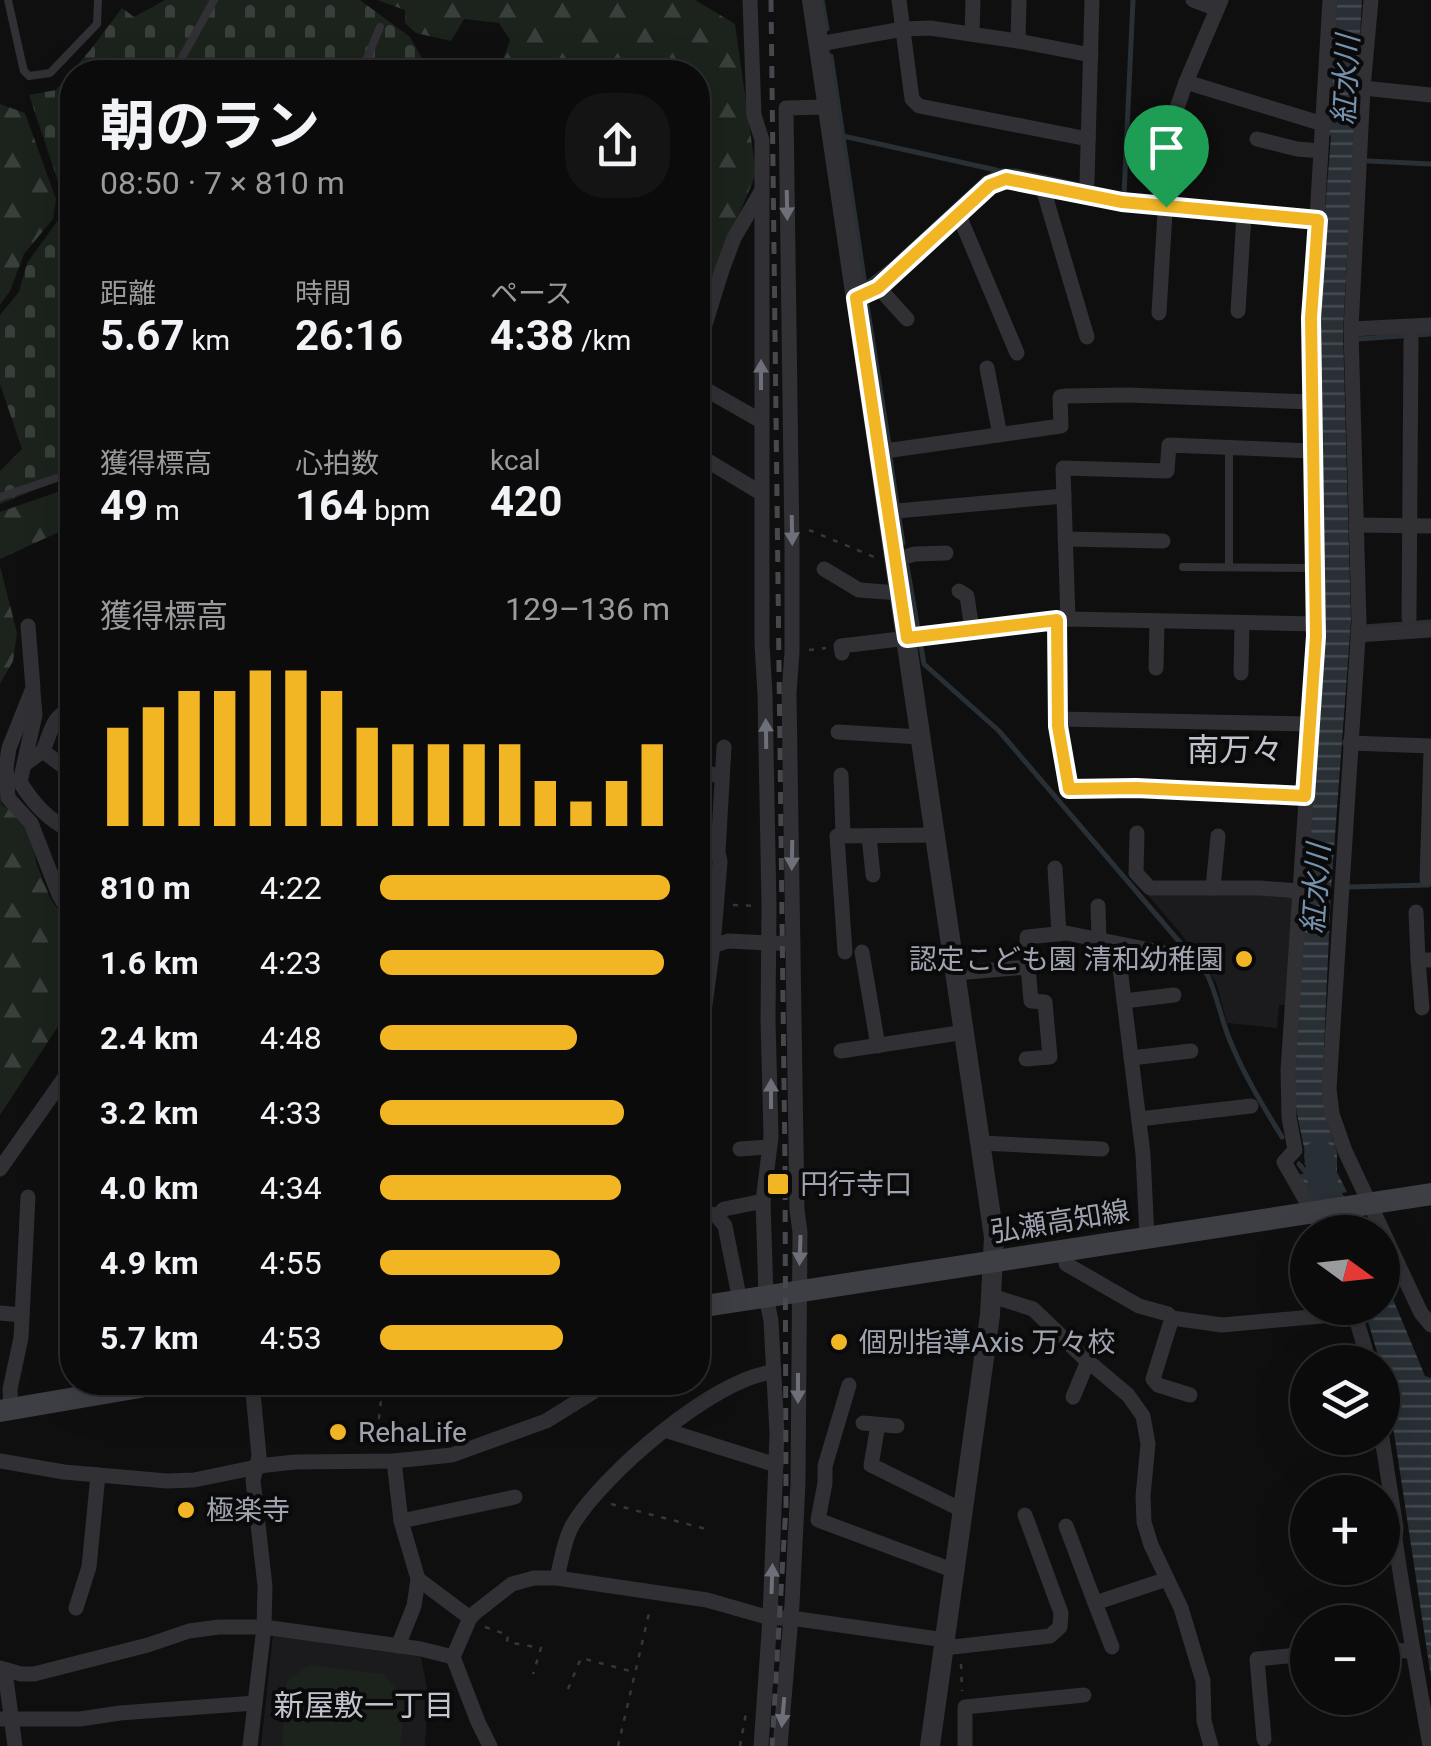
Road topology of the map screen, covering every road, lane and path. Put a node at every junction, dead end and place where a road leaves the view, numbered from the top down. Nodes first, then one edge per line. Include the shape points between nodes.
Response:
1 (8, 0) edge
2 (98, 0) edge
3 (214, 0) edge
4 (750, 0) edge
5 (812, 0) edge
6 (899, 0) edge
7 (973, 0) edge
8 (1019, 0) edge
9 (1092, 0) edge
10 (1193, 0) edge
11 (1330, 0) edge
12 (1370, 0) edge
13 (1219, 5) edge
14 (380, 27) dead end
15 (903, 29) junction
16 (972, 34) junction
17 (1018, 41) junction
18 (819, 44) junction
19 (1090, 55) junction
20 (62, 60) edge
21 (181, 60) edge
22 (365, 60) edge
23 (60, 63) edge
24 (1186, 82) junction
25 (1363, 88) junction
26 (1431, 96) edge
27 (827, 107) junction
28 (1323, 124) junction
29 (1257, 138) dead end
30 (1088, 140) junction
31 (1320, 151) junction
32 (1042, 186) junction
33 (1085, 189) junction
34 (762, 190) junction
35 (1166, 207) junction
36 (958, 214) junction
37 (1244, 214) junction
38 (1318, 220) junction
39 (878, 288) junction
40 (856, 298) junction
41 (710, 307) edge
42 (1238, 310) dead end
43 (1159, 313) dead end
44 (908, 319) dead end
45 (1431, 325) edge
46 (1352, 330) junction
47 (1087, 337) dead end
48 (1411, 340) dead end
49 (1017, 353) dead end
50 (987, 368) dead end
51 (710, 392) edge
52 (1312, 402) junction
53 (760, 421) junction
54 (1000, 435) junction
55 (1229, 448) junction
56 (1313, 450) junction
57 (878, 452) junction
58 (710, 462) edge
59 (60, 477) edge
60 (762, 493) junction
61 (1064, 496) junction
62 (0, 497) edge
63 (886, 512) junction
64 (1356, 525) junction
65 (1409, 526) junction
66 (1431, 526) edge
67 (809, 530) dead end
68 (1065, 539) junction
69 (1162, 540) dead end
70 (946, 552) dead end
71 (894, 560) junction
72 (1183, 567) dead end
73 (1229, 567) junction
74 (1316, 568) junction
75 (824, 570) dead end
76 (959, 591) dead end
77 (900, 593) junction
78 (1410, 618) dead end
79 (1062, 620) junction
80 (1157, 622) junction
81 (1242, 623) junction
82 (1317, 624) junction
83 (28, 626) dead end
84 (972, 630) junction
85 (1431, 630) edge
86 (1358, 636) junction
87 (916, 638) junction
88 (842, 650) joint
89 (792, 652) junction
90 (1156, 668) dead end
91 (1241, 673) dead end
92 (33, 688) junction
93 (60, 715) edge
94 (1058, 719) junction
95 (1310, 724) junction
96 (838, 732) dead end
97 (920, 737) junction
98 (1350, 743) junction
99 (724, 747) dead end
100 (1431, 749) edge
101 (43, 751) junction
102 (60, 763) edge
103 (24, 764) junction
104 (710, 774) edge
105 (840, 775) dead end
106 (722, 777) junction
107 (1305, 796) junction
108 (60, 826) edge
109 (1138, 833) dead end
110 (843, 836) junction
111 (869, 836) junction
112 (935, 836) junction
113 (1218, 836) dead end
114 (1055, 868) dead end
115 (873, 874) dead end
116 (1427, 879) dead end
117 (1214, 888) junction
118 (1299, 892) junction
119 (60, 897) edge
120 (716, 905) junction
121 (769, 906) junction
122 (1098, 906) dead end
123 (1416, 912) dead end
124 (710, 926) edge
125 (1058, 934) junction
126 (1099, 940) junction
127 (768, 942) junction
128 (710, 943) edge
129 (793, 944) junction
130 (845, 952) dead end
131 (862, 952) dead end
132 (1180, 956) dead end
133 (1119, 960) dead end
134 (1425, 960) edge
135 (1028, 968) junction
136 (956, 973) junction
137 (1174, 995) dead end
138 (1124, 1002) junction
139 (1422, 1008) dead end
140 (965, 1032) junction
141 (878, 1046) junction
142 (841, 1051) dead end
143 (1191, 1051) dead end
144 (1132, 1058) junction
145 (1026, 1060) dead end
146 (60, 1084) edge
147 (1251, 1106) dead end
148 (1139, 1119) junction
149 (981, 1144) junction
150 (769, 1147) junction
151 (740, 1148) dead end
152 (1102, 1149) dead end
153 (0, 1169) edge
154 (1431, 1194) edge
155 (28, 1196) dead end
156 (763, 1201) junction
157 (1366, 1204) junction
158 (710, 1214) edge
159 (1317, 1215) edge
160 (1332, 1215) edge
161 (717, 1216) junction
162 (1290, 1222) edge
163 (1147, 1238) junction
164 (1064, 1251) junction
165 (994, 1261) junction
166 (799, 1290) junction
167 (766, 1296) junction
168 (992, 1296) junction
169 (740, 1300) junction
170 (710, 1305) edge
171 (0, 1313) edge
172 (22, 1314) junction
173 (1290, 1317) edge
174 (1428, 1317) edge
175 (1172, 1318) junction
176 (1088, 1360) junction
177 (774, 1372) junction
178 (849, 1385) dead end
179 (73, 1395) edge
180 (253, 1395) edge
181 (381, 1395) edge
182 (588, 1395) edge
183 (1190, 1395) dead end
184 (1073, 1397) dead end
185 (6, 1410) edge
186 (897, 1426) dead end
187 (665, 1430) junction
188 (1384, 1455) edge
189 (0, 1461) edge
190 (375, 1461) junction
191 (394, 1461) junction
192 (776, 1466) junction
193 (256, 1468) junction
194 (98, 1475) junction
195 (516, 1496) dead end
196 (592, 1500) junction
197 (964, 1511) junction
198 (1026, 1516) dead end
199 (401, 1522) junction
200 (1066, 1526) dead end
201 (706, 1529) dead end
202 (955, 1571) junction
203 (557, 1578) junction
204 (418, 1579) junction
205 (1168, 1579) junction
206 (654, 1593) junction
207 (1096, 1603) junction
208 (76, 1608) dead end
209 (770, 1618) junction
210 (791, 1618) junction
211 (469, 1620) junction
212 (264, 1628) junction
213 (950, 1645) junction
214 (398, 1646) junction
215 (1112, 1647) dead end
216 (1400, 1651) edge
217 (1412, 1651) junction
218 (453, 1656) junction
219 (1290, 1656) edge
220 (2, 1670) edge
221 (635, 1672) junction
222 (533, 1674) dead end
223 (568, 1689) dead end
224 (1084, 1694) dead end
225 (255, 1703) junction
226 (966, 1708) junction
227 (5, 1719) edge
228 (1264, 1739) dead end
229 (14, 1746) edge
230 (250, 1746) edge
231 (490, 1746) edge
232 (618, 1746) edge
233 (761, 1746) edge
234 (780, 1746) edge
235 (930, 1746) edge
236 (964, 1746) edge
237 (1211, 1746) edge
238 (1430, 1746) edge

1 - 23 lane via 24,71 50,73
2 - 20 lane via 97,24
3 - 21 lane
4 - 34 street
5 - 18 street
6 - 15 street
7 - 16 street
8 - 17 street
9 - 19 street
10 - 13 street
11 - 28 street
12 - 25 street
13 - 24 street
14 - 22 lane
15 - 16 street
15 - 18 street
15 - 30 street via 912,99 919,106
16 - 17 street
17 - 19 street
18 - 27 street
19 - 30 street
24 - 28 street
24 - 35 street via 1170,128
25 - 26 street
25 - 46 street
27 - 40 street
27 -> 89 street via 786,108
28 - 31 street
29 - 31 street
30 - 33 street
31 - 38 street
32 - 33 street
32 - 36 street via 998,181
32 - 47 street
33 - 35 street
34 - 41 street via 734,238
53 -> 34 street
35 - 37 street
35 - 43 street
36 - 39 street
36 - 49 street
37 - 38 street
37 - 42 street
38 - 52 street
39 - 40 street
39 - 44 street
40 - 57 street
45 - 46 street
46 - 64 street
48 - 65 street
50 - 54 street
51 - 53 street
52 - 54 street via 1066,396 1060,398 1061,426
52 - 56 street
53 - 60 street
54 - 57 street
55 - 56 street
55 - 61 street via 1169,445 1167,470 1063,468
55 - 73 lane
56 - 74 street
57 - 63 street
58 - 60 street
59 - 62 lane
121 -> 60 street
61 - 63 street
61 - 68 street
63 - 71 street
64 - 65 street
64 - 86 street
65 - 66 street
65 - 78 street
67 - 71 path
68 - 69 street
68 - 79 street
70 - 71 street
71 - 77 street
72 - 73 lane
73 - 74 lane
74 - 82 street
75 - 77 street via 859,590
76 - 84 street via 967,596
77 - 87 street
79 - 80 street
79 - 84 street
79 - 94 street
80 - 81 street
80 - 90 street
81 - 82 street
81 - 91 street
82 - 95 street
83 - 92 street
84 - 87 street
85 - 86 street
86 - 98 street
87 - 88 street
87 - 97 street
88 - 89 path
89 -> 129 street
92 - 103 street via 35,715
92 - 119 street via 9,748 8,798 31,822
93 - 101 street
94 - 95 street
94 - 107 street via 1069,789
95 - 107 street
96 - 97 street
97 - 112 street
98 - 100 street
98 - 157 street via 1329,1090
99 - 106 street
100 - 116 street
101 - 102 street
101 - 103 street
103 - 108 street via 20,782
104 - 106 street
105 - 110 street
106 - 120 street
107 - 118 street
109 - 117 street via 1136,873 1150,888
110 - 111 street
110 - 130 street
111 - 112 street
111 - 115 street
112 - 136 street
113 - 117 street
114 - 125 street
117 - 118 street
118 - 159 street via 1288,1070 1295,1150 1284,1162
120 - 121 path
120 - 124 street
121 - 127 street
122 - 126 street
123 - 134 street
125 - 126 street
125 - 135 street via 1027,937
126 - 132 street
127 - 128 street
127 - 129 street
150 -> 127 street
129 -> 166 street
131 - 141 street
133 - 138 street
134 - 139 street
135 - 136 street
135 - 145 street via 1030,1000 1044,1002 1050,1058
136 - 140 street
137 - 138 street
138 - 144 street
140 - 141 street
140 - 149 street
141 - 142 street
143 - 144 street
144 - 148 street
146 - 153 street
147 - 148 street
148 - 163 street
149 - 152 street
149 - 165 street
150 - 151 street
150 - 156 street
154 - 157 main road, 弘瀬高知線
155 - 172 street
156 - 161 street
156 - 167 street
157 - 160 main road, 弘瀬高知線
157 - 174 street
158 - 161 street
161 - 169 street via 725,1226
162 - 163 main road, 弘瀬高知線
163 - 164 main road, 弘瀬高知線
164 - 165 main road, 弘瀬高知線
164 - 175 street via 1066,1264
165 - 166 main road, 弘瀬高知線
165 - 168 street
166 - 167 main road, 弘瀬高知線
166 -> 210 street
167 - 169 main road, 弘瀬高知線
167 - 177 street
168 - 176 street via 1033,1308
168 - 197 street
169 - 170 main road, 弘瀬高知線
171 - 172 street
172 - 185 street
173 - 175 street via 1222,1325
175 - 183 street via 1153,1379
176 - 184 street
176 - 205 street via 1128,1394 1146,1422 1144,1522
177 - 187 street via 718,1393
177 - 192 street
178 - 202 street via 824,1466 818,1520
179 - 185 main road
180 - 193 street
181 - 190 path
182 - 191 street via 546,1421 452,1455
186 - 197 street via 870,1424 871,1464
187 - 192 street
187 - 196 street
188 - 217 street
189 - 194 street
190 - 191 street
190 - 193 street
191 - 199 street
209 -> 192 street
193 - 194 street via 167,1482
193 - 212 street
194 - 208 street via 88,1567
195 - 199 street
196 - 201 path
196 - 203 street via 570,1528
197 - 202 street
198 - 213 street via 1060,1626 1050,1636
199 - 204 street
200 - 207 street
202 - 213 street
203 - 206 street
203 - 211 street via 512,1584
204 - 211 street
204 - 214 street
205 - 207 street
205 - 237 street via 1203,1681
206 - 209 street
206 - 221 path
207 - 215 street
209 - 210 street
209 - 233 street
210 - 213 street
210 -> 234 street
211 - 218 street
211 - 222 path via 508,1635 506,1642 541,1648
212 - 214 street
212 - 220 street via 189,1632 34,1674
212 - 225 street
213 - 226 path
213 - 235 street
214 - 218 street
216 - 217 street
217 - 238 street
218 - 231 street
219 - 228 street via 1257,1659
220 - 227 street
221 - 223 path via 580,1658
221 - 232 path
224 - 226 street
225 - 227 street
225 - 230 street
226 - 236 street
227 - 229 street

